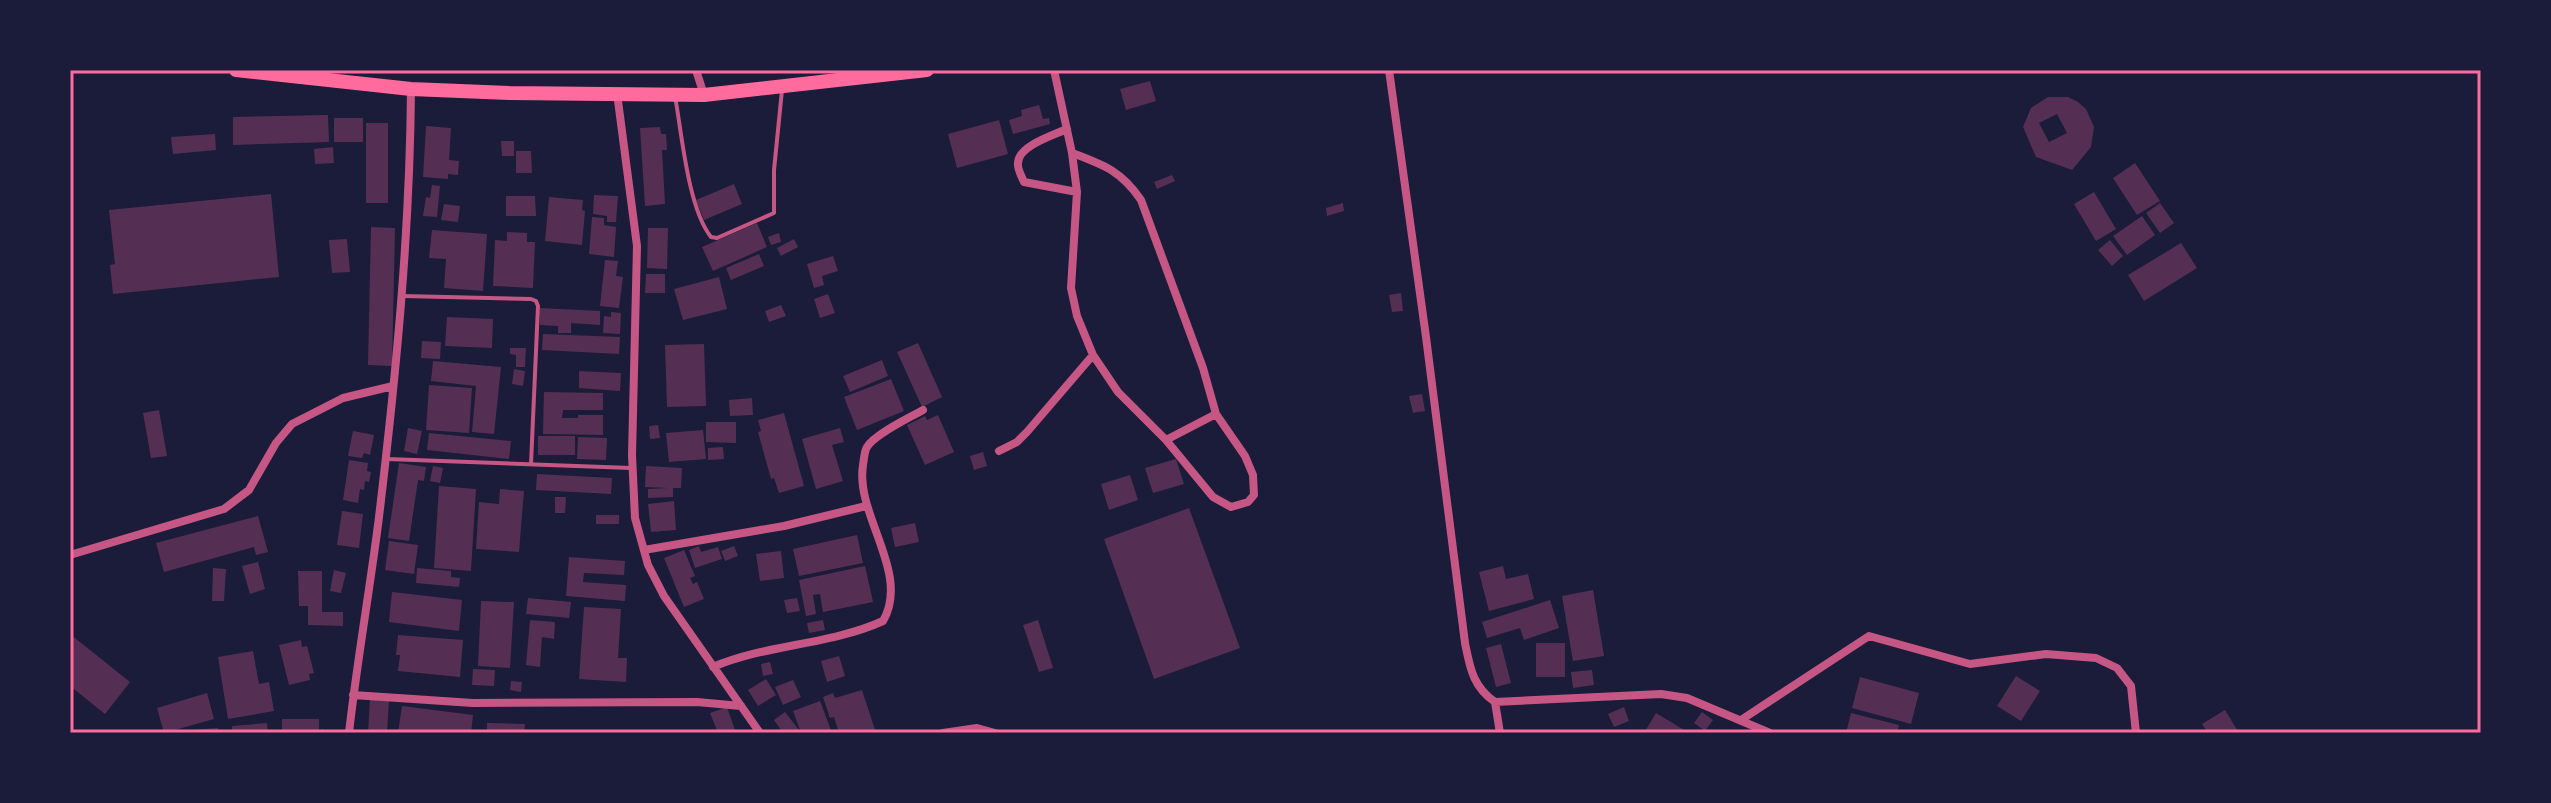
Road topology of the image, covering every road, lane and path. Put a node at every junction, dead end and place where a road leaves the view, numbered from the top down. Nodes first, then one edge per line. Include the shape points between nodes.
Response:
1 (236, 70) edge
2 (696, 70) edge
3 (927, 70) edge
4 (1054, 70) edge
5 (1389, 70) edge
6 (345, 76) edge
7 (783, 86) junction
8 (411, 89) junction
9 (617, 93) junction
10 (675, 94) junction
11 (704, 95) junction
12 (1067, 129) junction
13 (1072, 153) junction
14 (1077, 192) junction
15 (402, 296) junction
16 (1093, 355) junction
17 (393, 386) junction
18 (923, 410) dead end
19 (1216, 414) junction
20 (1166, 440) junction
21 (999, 451) dead end
22 (385, 459) junction
23 (531, 464) junction
24 (633, 468) junction
25 (866, 506) junction
26 (644, 550) junction
27 (70, 555) edge
28 (713, 667) junction
29 (353, 695) junction
30 (1495, 702) junction
31 (741, 706) junction
32 (1741, 720) junction
33 (349, 733) edge
34 (760, 733) edge
35 (943, 733) edge
36 (995, 733) edge
37 (1500, 733) edge
38 (1770, 733) edge
39 (2136, 733) edge

1 - 6 highway
2 - 11 street
3 - 7 highway
4 - 12 street
5 - 30 street via 1465,643 1471,675 1481,693
6 - 8 highway
7 - 10 lane via 774,213 717,238 706,231 695,202
7 - 11 highway
8 - 9 highway
8 - 15 street
9 - 10 highway
9 - 24 street via 637,246
10 - 11 highway
12 - 13 street
12 - 14 street via 1032,144 1018,163 1024,182
13 - 14 street
13 - 19 street via 1128,180 1141,200
14 - 16 street via 1071,288
15 - 17 street
15 - 23 lane via 536,301
16 - 20 street via 1118,392
16 - 21 street via 1027,432
17 - 22 street
17 - 27 street via 343,398 292,424 249,490 224,509
18 - 25 street via 866,448 861,478
19 - 20 street
19 - 20 street via 1253,475 1254,495 1248,502 1231,507 1213,497
22 - 23 lane
22 - 29 street
23 - 24 lane
24 - 26 street via 635,518
25 - 26 street
25 - 28 street via 889,583 890,610 883,621 738,656
26 - 28 street via 664,596
28 - 31 street
29 - 31 street via 473,703
29 - 33 street
30 - 32 street via 1661,694 1687,698
30 - 37 street
31 - 34 street
32 - 38 street
32 - 39 street via 1869,636 1970,664 2046,654 2096,658 2117,668 2131,686
35 - 36 street via 977,728

